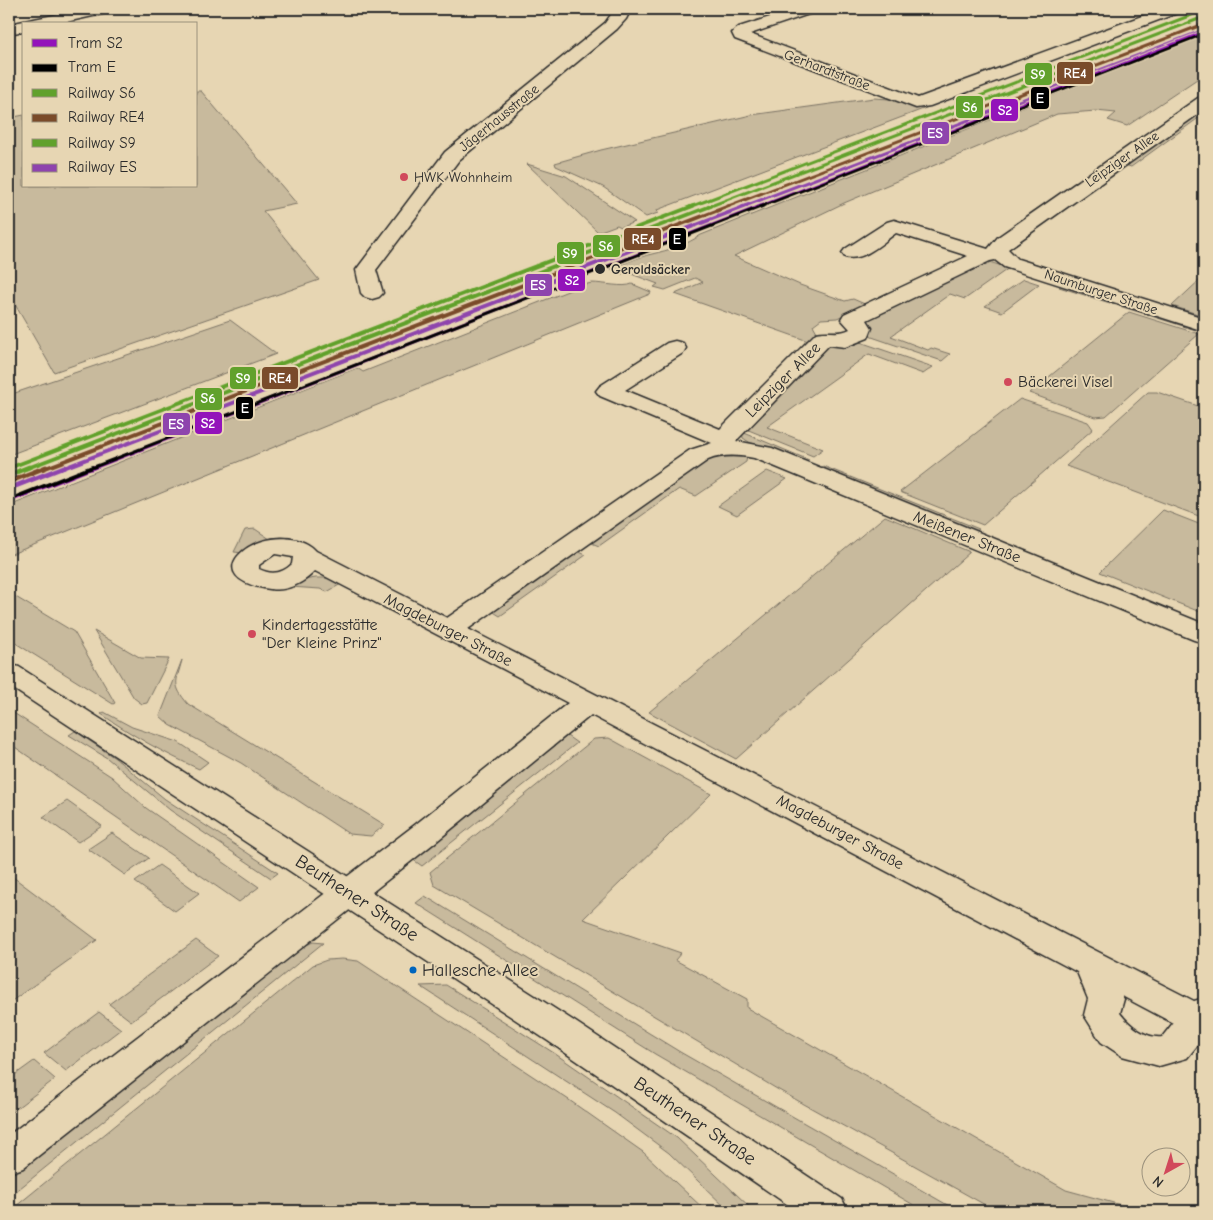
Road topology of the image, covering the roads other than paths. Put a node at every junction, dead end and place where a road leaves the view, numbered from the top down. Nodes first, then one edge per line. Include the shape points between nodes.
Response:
1 (106, 9) edge
2 (623, 9) edge
3 (810, 9) edge
4 (1174, 9) edge
5 (44, 22) edge
6 (22, 26) edge
7 (9, 29) edge
8 (1204, 102) edge
9 (852, 253) dead end
10 (992, 255) junction
11 (372, 293) dead end
12 (1204, 325) edge
13 (675, 348) dead end
14 (726, 443) junction
15 (307, 557) dead end
16 (448, 630) junction
17 (1204, 634) edge
18 (9, 673) edge
19 (589, 702) junction
20 (348, 894) junction
21 (1090, 963) junction
22 (1201, 1016) edge
23 (9, 1157) edge
24 (828, 1211) edge

1 - 5 street
2 - 11 street, Jägerhausstraße via 611,26 446,162 366,270
3 - 4 street, Gerhardtstraße via 745,30 741,36 916,103
6 - 7 street
8 - 10 street, Leipziger Allee via 1005,241
9 - 10 street, Naumburger Straße via 894,226
10 - 12 street, Naumburger Straße
10 - 14 street, Leipziger Allee via 852,319 859,324 860,333 845,340 824,338
13 - 14 street, Meißener Straße via 608,391
14 - 16 street via 699,454
14 - 17 street, Meißener Straße via 762,453
15 - 16 street, Magdeburger Straße
16 - 19 street, Magdeburger Straße
18 - 20 street, Beuthener Straße
19 - 20 street
19 - 21 street, Magdeburger Straße
20 - 23 street
20 - 24 street, Beuthener Straße via 561,1030
21 - 22 street, Magdeburger Straße
21 - 22 street, Magdeburger Straße via 1106,999 1102,1015 1114,1032 1135,1046 1159,1052 1174,1048

